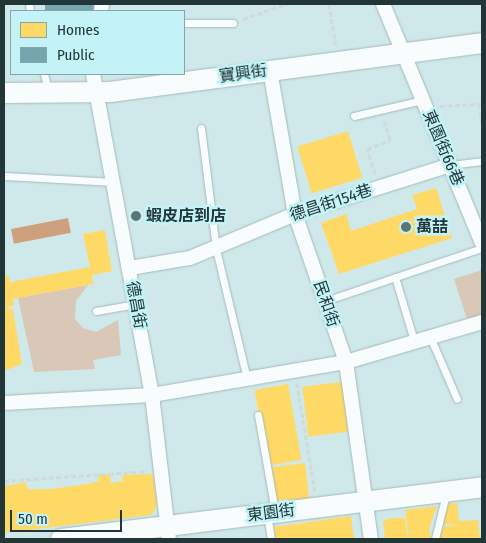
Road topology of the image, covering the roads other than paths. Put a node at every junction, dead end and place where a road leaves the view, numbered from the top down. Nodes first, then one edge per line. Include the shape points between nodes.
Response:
1 (383, 4) edge
2 (185, 23) edge
3 (232, 23) road end
4 (482, 43) edge
5 (403, 52) junction
6 (270, 70) junction
7 (44, 75) edge
8 (96, 83) edge
9 (4, 93) edge
10 (49, 94) junction
11 (424, 104) junction
12 (354, 116) dead end
13 (201, 128) dead end
14 (482, 161) edge
15 (450, 165) junction
16 (4, 176) edge
17 (115, 182) junction
18 (294, 214) junction
19 (482, 242) edge
20 (216, 249) junction
21 (130, 268) junction
22 (395, 277) junction
23 (325, 301) junction
24 (136, 304) junction
25 (96, 311) dead end
26 (482, 322) edge
27 (431, 339) junction
28 (415, 344) junction
29 (346, 362) junction
30 (247, 379) junction
31 (152, 395) junction
32 (457, 399) dead end
33 (4, 403) edge
34 (258, 415) dead end
35 (482, 487) edge
36 (447, 491) junction
37 (366, 502) junction
38 (271, 513) junction
39 (169, 533) edge
40 (61, 539) edge
41 (271, 539) edge
42 (371, 539) edge
43 (435, 539) edge

1 - 5 street, 東園街66巷
2 - 3 lane
4 - 5 street, 寶興街
5 - 6 street, 寶興街
5 - 11 street, 東園街66巷
6 - 8 street, 寶興街
6 - 18 street, 民和街
7 - 10 lane
8 - 10 street, 寶興街
8 - 17 street, 德昌街
9 - 10 street, 寶興街
11 - 12 lane
11 - 15 street, 東園街66巷
13 - 20 lane
14 - 15 lane
15 - 18 street, 德昌街154巷
15 - 19 street, 東園街66巷
16 - 17 lane
17 - 21 street, 德昌街
18 - 20 street, 德昌街154巷
18 - 23 street, 民和街
19 - 22 lane
20 - 21 street, 德昌街154巷
20 - 30 lane
21 - 24 street, 德昌街
22 - 23 lane
22 - 28 lane
23 - 29 street, 民和街
24 - 25 lane
24 - 31 street, 德昌街
26 - 27 street
27 - 28 street
27 - 32 lane
28 - 29 street
29 - 30 street
29 - 37 street, 民和街
30 - 31 street
31 - 33 street
31 - 39 street, 德昌街
34 - 38 lane
35 - 36 street, 東園街
36 - 37 street, 東園街
36 - 43 lane
37 - 38 street, 東園街
37 - 42 street, 民和街
38 - 39 street, 東園街
38 - 41 lane
39 - 40 street, 東園街

